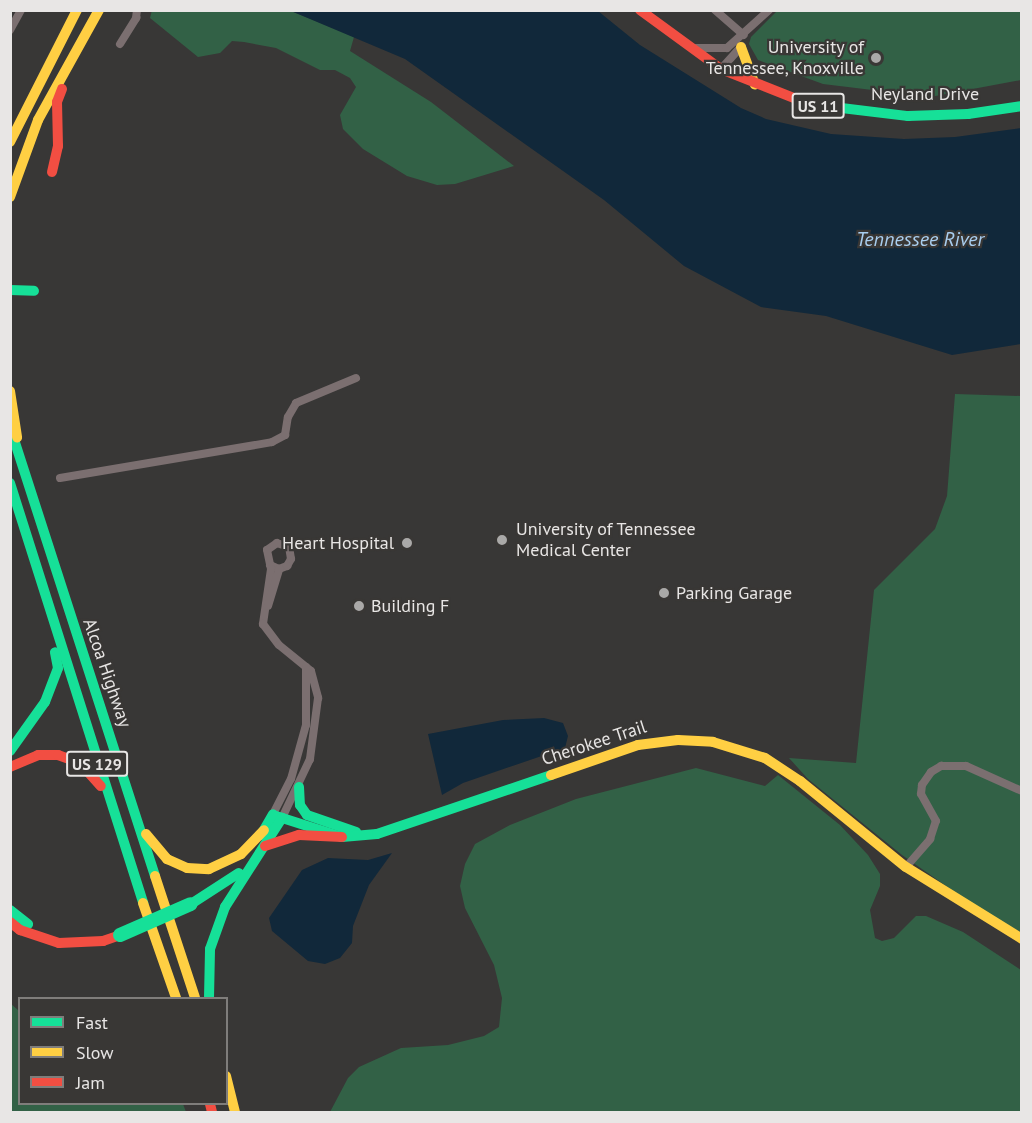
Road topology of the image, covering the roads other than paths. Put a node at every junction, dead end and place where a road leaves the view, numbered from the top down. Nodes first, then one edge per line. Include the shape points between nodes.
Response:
1 (21, 10) edge
2 (77, 10) edge
3 (137, 10) edge
4 (640, 10) edge
5 (715, 10) edge
6 (769, 10) edge
7 (96, 16) edge
8 (10, 30) edge
9 (743, 41) junction
10 (120, 44) dead end
11 (685, 46) junction
12 (721, 69) junction
13 (755, 85) junction
14 (1022, 106) edge
15 (10, 142) edge
16 (52, 172) dead end
17 (10, 197) edge
18 (10, 290) edge
19 (34, 291) dead end
20 (356, 378) dead end
21 (10, 391) edge
22 (10, 427) edge
23 (22, 466) junction
24 (60, 478) dead end
25 (10, 483) edge
26 (25, 528) junction
27 (270, 565) junction
28 (279, 568) junction
29 (268, 631) junction
30 (306, 667) junction
31 (10, 751) edge
32 (10, 768) edge
33 (299, 787) junction
34 (1022, 791) edge
35 (109, 801) junction
36 (277, 816) junction
37 (139, 822) junction
38 (264, 830) junction
39 (377, 834) junction
40 (342, 837) junction
41 (265, 846) junction
42 (906, 867) junction
43 (190, 900) junction
44 (10, 910) edge
45 (10, 922) edge
46 (119, 931) junction
47 (1022, 939) edge
48 (175, 997) edge
49 (194, 997) edge
50 (209, 997) edge
51 (228, 1084) edge
52 (235, 1113) edge

1 - 8 street
2 - 15 main road
3 - 10 street
4 - 11 main road, Neyland Drive / US 11
5 - 9 street
6 - 9 street
7 - 16 main road via 92,33 57,102 58,146
7 - 17 main road via 38,120
9 - 11 street via 722,50
9 - 12 street
9 - 13 main road
11 - 12 main road, Neyland Drive / US 11
12 - 13 main road, Neyland Drive / US 11
13 - 14 main road, Neyland Drive / US 11 via 809,104 849,112 939,116
18 - 19 main road
20 - 24 street via 296,403 288,417 285,435 272,442
21 - 23 main road
22 - 23 main road, Alcoa Highway / US 129
23 - 37 main road, Alcoa Highway / US 129
25 - 26 main road, Alcoa Highway / US 129
26 - 31 main road via 58,668 45,702
26 - 35 main road, Alcoa Highway / US 129
27 - 28 street
27 - 28 street via 267,550 277,543 285,545 291,559
27 - 29 street via 262,617
28 - 29 street via 267,612
29 - 30 street
30 - 33 street via 311,670 317,689 316,734
30 - 36 street via 306,725
32 - 35 main road via 38,755 58,755 80,763 96,777
33 - 36 street
33 - 39 main road via 300,805 312,818 348,831
34 - 42 street via 966,766 941,766 931,772 921,794 936,821 930,839
35 - 48 main road, Alcoa Highway / US 129
36 - 38 main road
36 - 40 main road, Cherokee Trail
36 - 41 main road
37 - 38 main road via 167,859 187,868 226,865
37 - 49 main road, Alcoa Highway / US 129
38 - 43 main road via 257,845 224,879
39 - 40 main road, Cherokee Trail
39 - 42 main road, Cherokee Trail via 638,745 694,740 742,748 765,758 800,781
40 - 41 main road via 299,835
41 - 43 main road via 229,883
41 - 50 main road via 236,887 219,923 207,966
42 - 47 main road, Cherokee Trail
43 - 46 main road, bridge
44 - 46 main road via 24,922 61,935
45 - 46 main road via 20,930 59,944 103,941
51 - 52 main road

